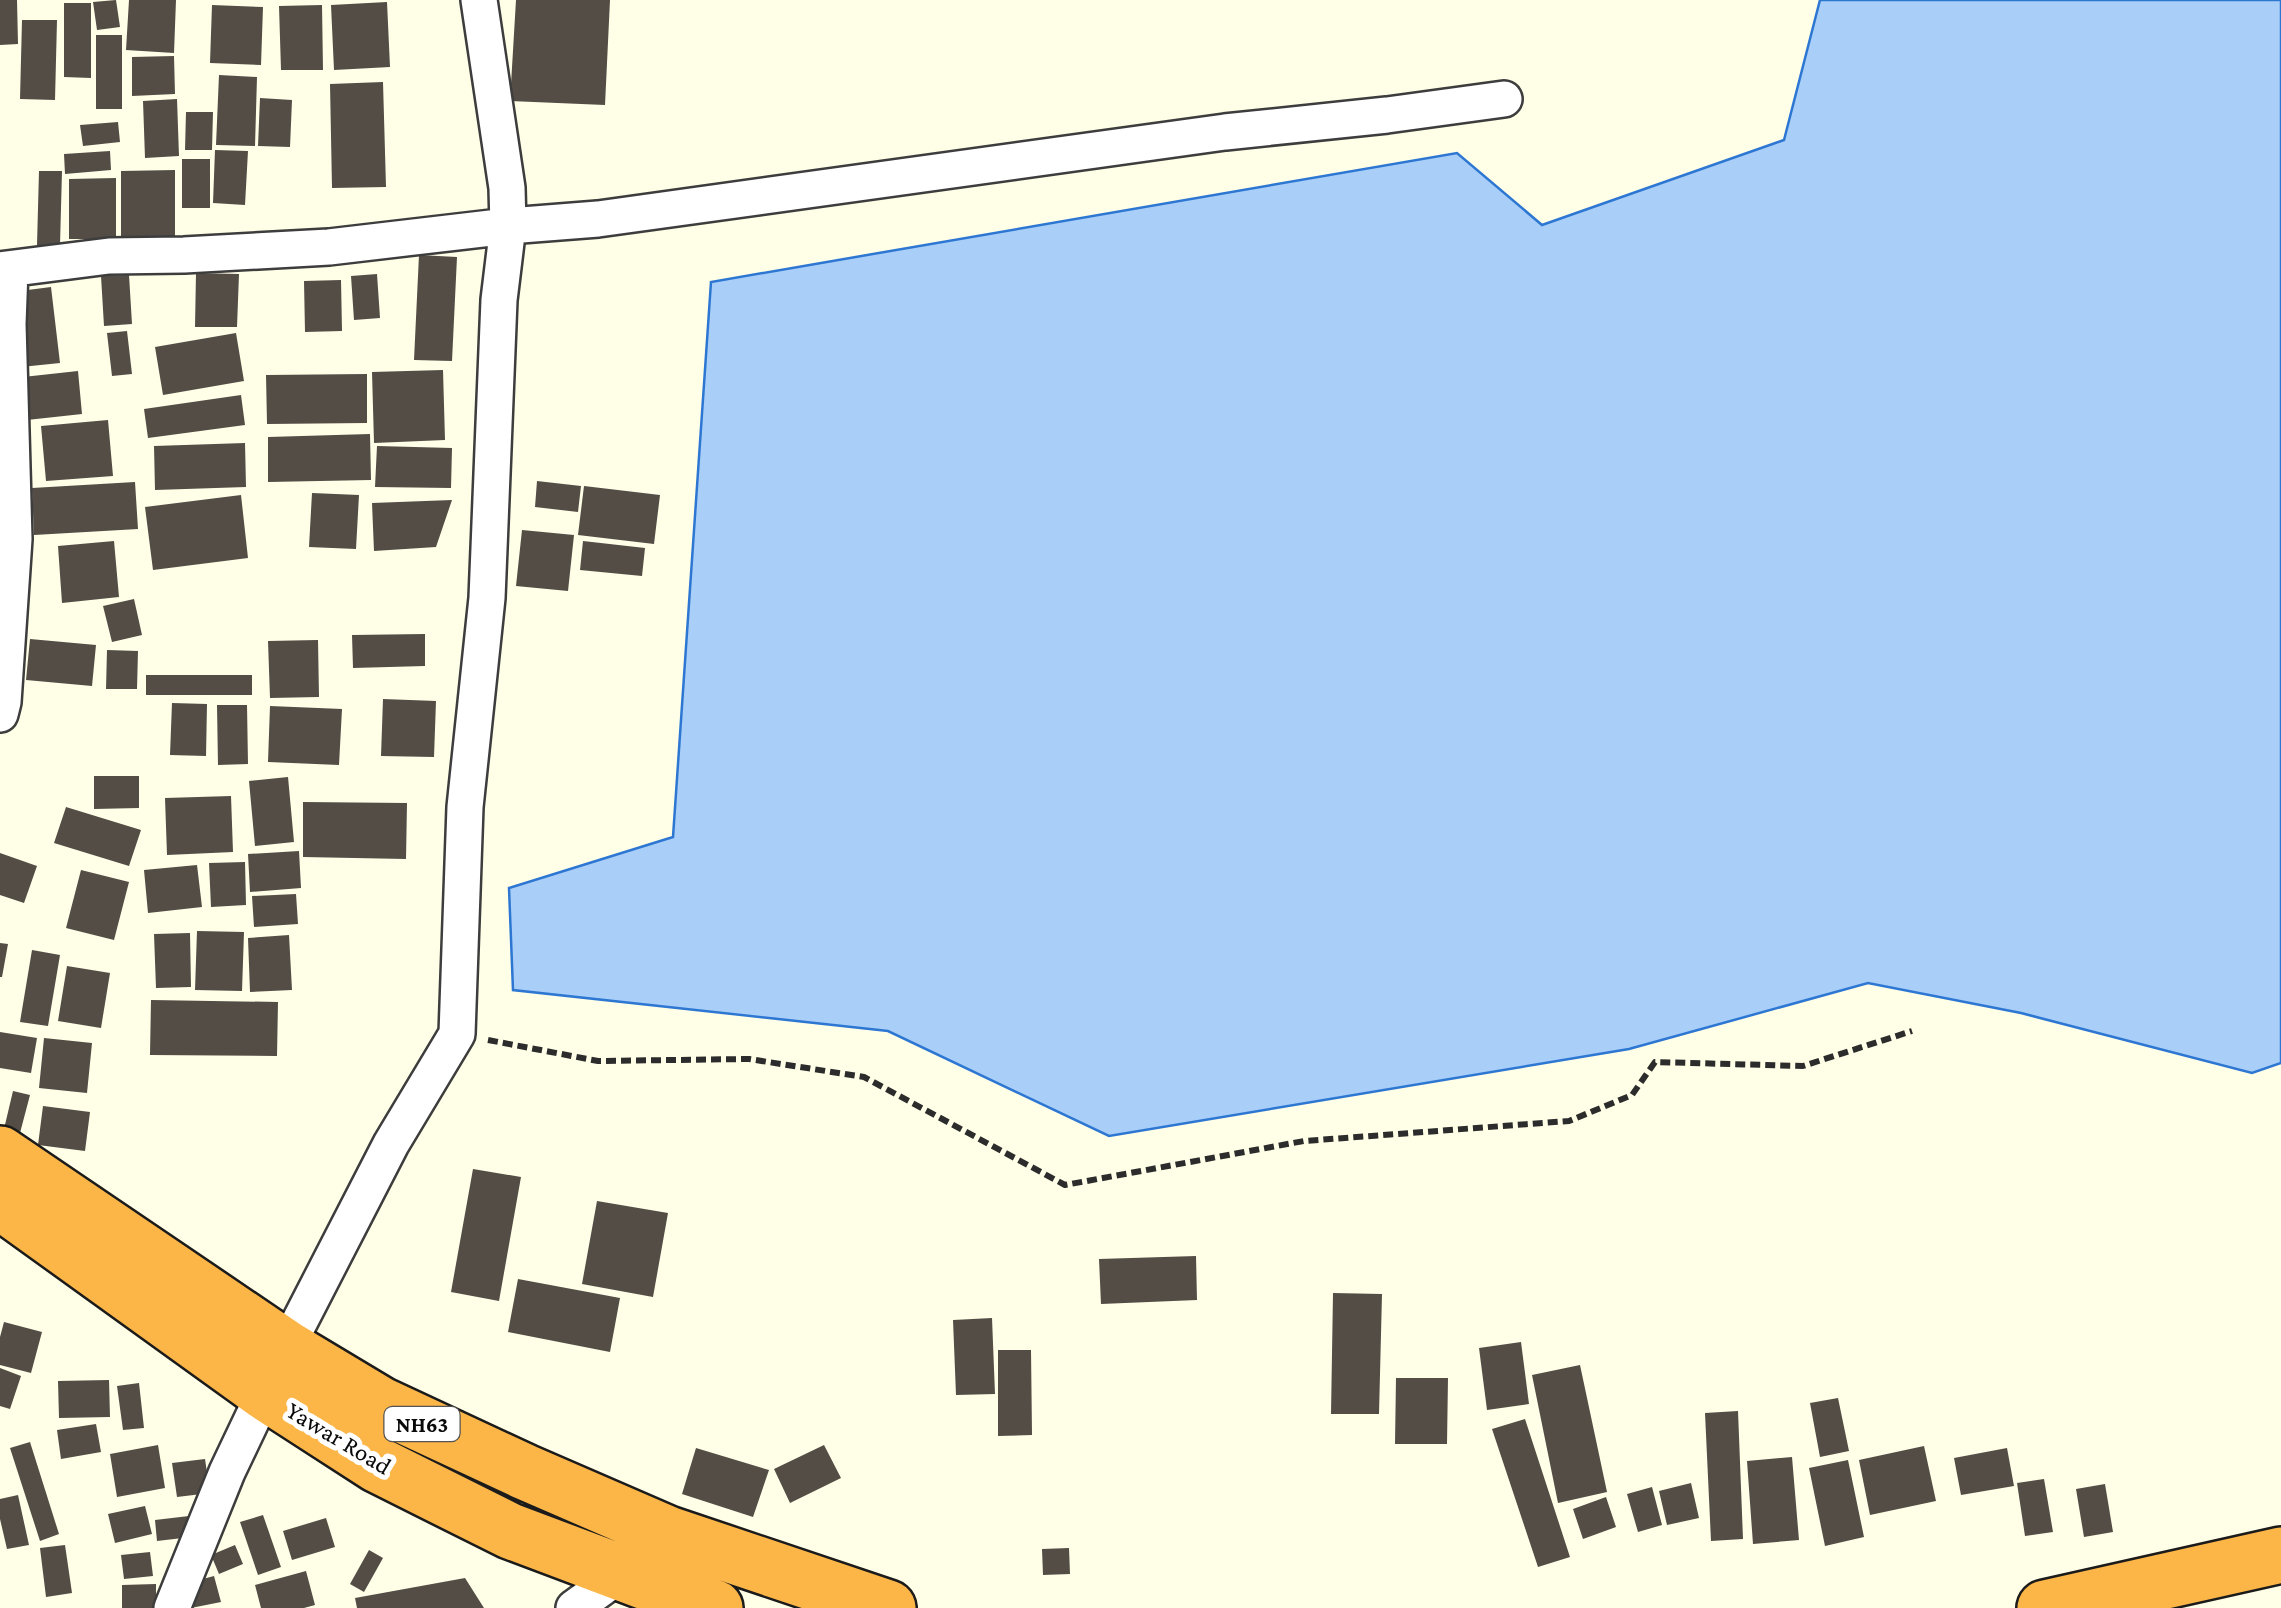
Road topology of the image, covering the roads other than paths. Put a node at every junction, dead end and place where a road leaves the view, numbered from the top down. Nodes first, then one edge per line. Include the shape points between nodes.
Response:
1 (479, 0) edge
2 (1504, 100) dead end
3 (508, 226) junction
4 (5, 270) edge
5 (0, 714) edge
6 (0, 1154) edge
7 (0, 1201) edge
8 (275, 1370) junction
9 (2281, 1555) edge
10 (621, 1574) junction
11 (172, 1608) edge
12 (574, 1608) edge
13 (715, 1608) edge
14 (888, 1608) edge
15 (2045, 1608) edge

1 - 3 street
2 - 3 street
3 - 4 street via 329,247 108,256
3 - 8 street via 487,598 466,807 457,1034 391,1144
4 - 5 street via 14,539
6 - 8 highway, NH63
7 - 8 highway, Yawar Road / NH63
8 - 10 highway, Yawar Road / NH63 via 378,1464 510,1531
8 - 11 street
8 - 14 highway, NH63 via 381,1405 668,1534
9 - 15 highway
10 - 12 street
10 - 13 highway, Yawar Road / NH63

